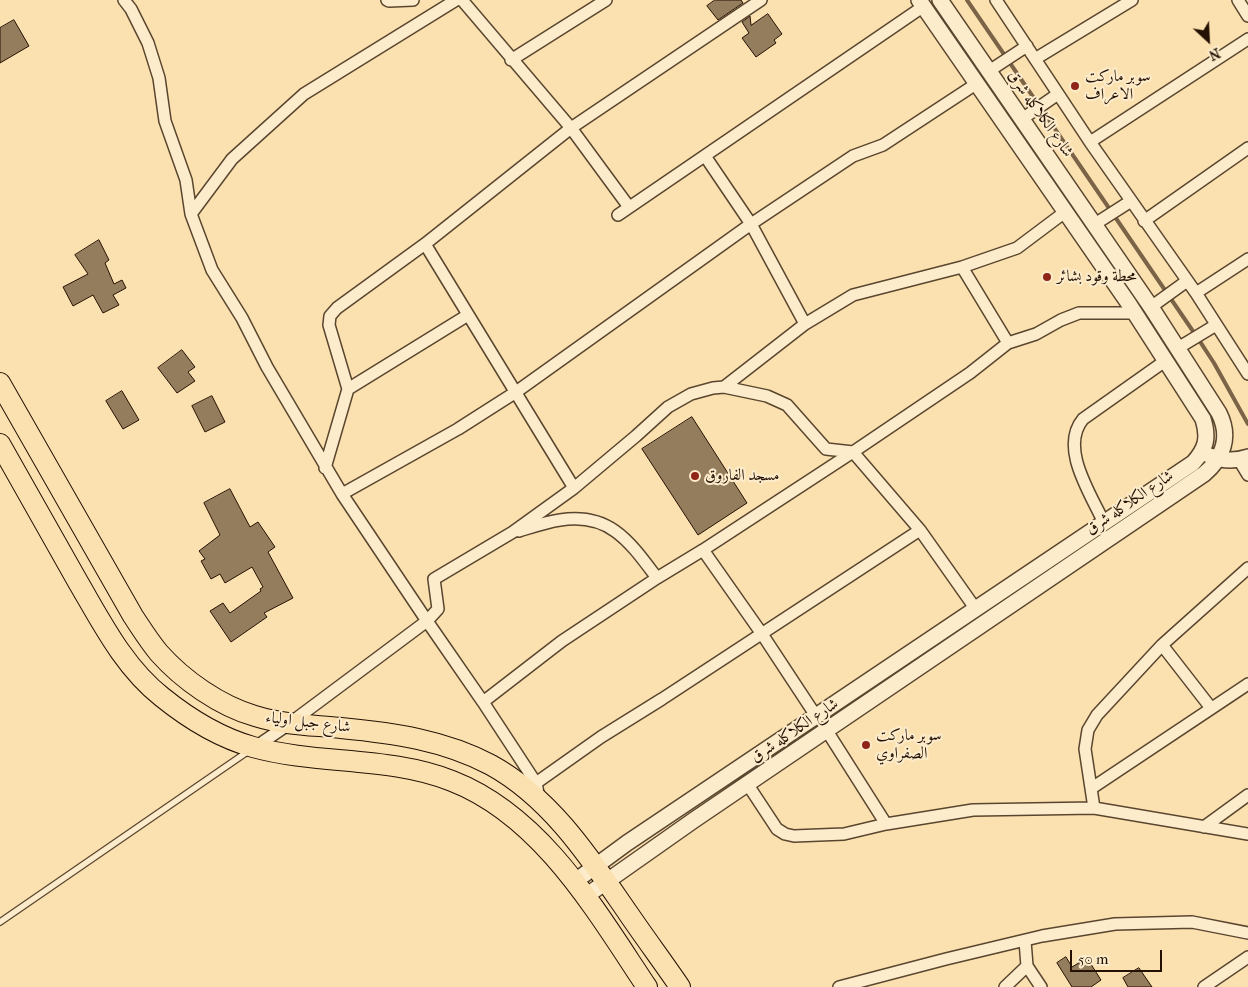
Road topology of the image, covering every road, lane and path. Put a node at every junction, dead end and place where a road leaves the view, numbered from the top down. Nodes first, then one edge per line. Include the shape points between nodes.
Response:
1 (124, 0) edge
2 (386, 0) edge
3 (413, 0) edge
4 (456, 0) edge
5 (462, 0) edge
6 (606, 0) edge
7 (761, 0) edge
8 (940, 0) edge
9 (996, 0) edge
10 (1132, 0) edge
11 (1238, 0) edge
12 (922, 3) edge
13 (1248, 16) edge
14 (1248, 39) edge
15 (1026, 46) junction
16 (1035, 58) junction
17 (511, 60) junction
18 (989, 71) junction
19 (976, 84) junction
20 (1058, 94) junction
21 (1022, 119) junction
22 (570, 128) junction
23 (1090, 142) junction
24 (1248, 148) edge
25 (705, 156) junction
26 (1131, 201) junction
27 (630, 207) junction
28 (1065, 212) junction
29 (191, 214) junction
30 (618, 215) dead end
31 (1144, 221) junction
32 (750, 224) junction
33 (1095, 224) junction
34 (425, 244) junction
35 (1248, 259) edge
36 (962, 267) junction
37 (1187, 281) junction
38 (1196, 293) junction
39 (1151, 307) junction
40 (1134, 313) junction
41 (468, 315) junction
42 (805, 324) junction
43 (1216, 324) junction
44 (1008, 343) junction
45 (1178, 348) junction
46 (1165, 361) junction
47 (1247, 370) edge
48 (0, 383) edge
49 (724, 387) junction
50 (348, 388) junction
51 (516, 392) junction
52 (0, 444) edge
53 (853, 452) junction
54 (1202, 453) junction
55 (1244, 458) edge
56 (1218, 459) junction
57 (326, 468) junction
58 (1248, 475) edge
59 (574, 488) junction
60 (342, 494) junction
61 (1104, 523) junction
62 (920, 530) junction
63 (513, 532) junction
64 (703, 550) junction
65 (1248, 568) edge
66 (657, 578) junction
67 (975, 608) junction
68 (427, 621) junction
69 (762, 634) junction
70 (1162, 645) junction
71 (1248, 684) edge
72 (483, 702) junction
73 (1212, 708) junction
74 (816, 716) junction
75 (289, 724) junction
76 (827, 731) junction
77 (254, 748) junction
78 (748, 785) junction
79 (1092, 788) junction
80 (537, 791) junction
81 (1248, 795) edge
82 (1094, 808) junction
83 (886, 824) junction
84 (1204, 827) junction
85 (1248, 834) edge
86 (601, 874) junction
87 (580, 889) junction
88 (0, 922) edge
89 (1248, 933) edge
90 (1026, 941) junction
91 (1248, 957) edge
92 (1027, 966) junction
93 (647, 987) edge
94 (680, 987) edge
95 (839, 987) edge
96 (1005, 987) edge
97 (1041, 987) edge
98 (1204, 987) edge

1 - 29 street via 148,43 159,78 165,121 186,180
2 - 3 street
4 - 29 street via 304,94 232,159
5 - 17 street
6 - 17 street
7 - 22 street
8 - 18 street, شارع الكلاكله شرق
9 - 15 street
10 - 16 street
11 - 13 street
12 - 19 street
12 - 25 street
14 - 23 street
15 - 16 street
15 - 18 street
16 - 20 street
17 - 22 street
18 - 21 street, شارع الكلاكله شرق
19 - 28 street
19 - 32 street via 883,145 853,156
20 - 21 street
20 - 23 street
21 - 33 street, شارع الكلاكله شرق
22 - 27 street
22 - 34 street
23 - 26 street
24 - 31 street
25 - 27 street
25 - 32 street
26 - 31 street
26 - 33 street
27 - 30 street
28 - 36 street via 1017,248
28 - 40 street
29 - 57 street via 212,270
31 - 37 street
32 - 42 street
32 - 51 street
33 - 39 street, شارع الكلاكله شرق
34 - 41 street
34 - 50 street via 330,316 329,325
35 - 38 street
36 - 42 street via 853,295
36 - 44 street
37 - 38 street
37 - 39 street
38 - 43 street
39 - 45 street, شارع الكلاكله شرق
40 - 44 street via 1079,313 1036,334
40 - 46 street
41 - 50 street
41 - 51 street
42 - 49 street
43 - 45 street
43 - 47 street
44 - 53 street via 970,373
45 - 56 street, شارع الكلاكله شرق via 1222,419 1226,439
46 - 54 street via 1203,419 1206,438
46 - 61 street via 1076,428 1076,462
48 - 75 highway, شارع جبل اولياء via 132,616 160,654 181,674 227,704 254,716
49 - 53 street via 767,396 787,405 826,448
49 - 59 street via 691,394 668,407
50 - 57 street
51 - 59 street
51 - 60 street via 458,429
52 - 77 highway, شارع جبل اولياء via 128,663 147,684 181,711 225,737
53 - 62 street
53 - 64 street
54 - 56 street
54 - 61 street, شارع الكلاكله شرق via 1193,463
55 - 56 street
55 - 58 street
56 - 76 street, شارع الكلاكله شرق via 1204,474
57 - 60 street
59 - 63 street
60 - 68 street
61 - 67 street, شارع الكلاكله شرق
62 - 67 street
62 - 69 street
63 - 66 street via 560,520 600,522 622,536
63 - 68 street via 434,579 438,609
64 - 66 street
64 - 69 street
65 - 70 street
66 - 72 street via 562,641
67 - 74 street, شارع الكلاكله شرق
68 - 72 street
68 - 75 street
69 - 74 street
69 - 80 street via 601,737
70 - 73 street
70 - 79 street via 1097,715 1088,730 1085,749
71 - 73 street
72 - 80 street
73 - 79 street
74 - 86 street, شارع الكلاكله شرق via 627,843
75 - 77 street
75 - 80 highway, شارع جبل اولياء via 391,733 434,742 465,752
76 - 78 street, شارع الكلاكله شرق
76 - 83 street
77 - 87 highway, شارع جبل اولياء via 375,764 428,773 452,781 506,810 544,846
77 - 88 lane
78 - 83 street via 777,829 785,834 844,834
78 - 86 street, شارع الكلاكله شرق
79 - 82 street
80 - 86 highway, شارع جبل اولياء
81 - 84 street
82 - 83 street via 974,810
82 - 84 street
84 - 85 street
86 - 87 street
86 - 94 highway, شارع جبل اولياء
87 - 93 highway, شارع جبل اولياء
89 - 90 street via 1192,922 1115,924
90 - 92 street
90 - 95 street
91 - 98 street
92 - 96 street
92 - 97 street

